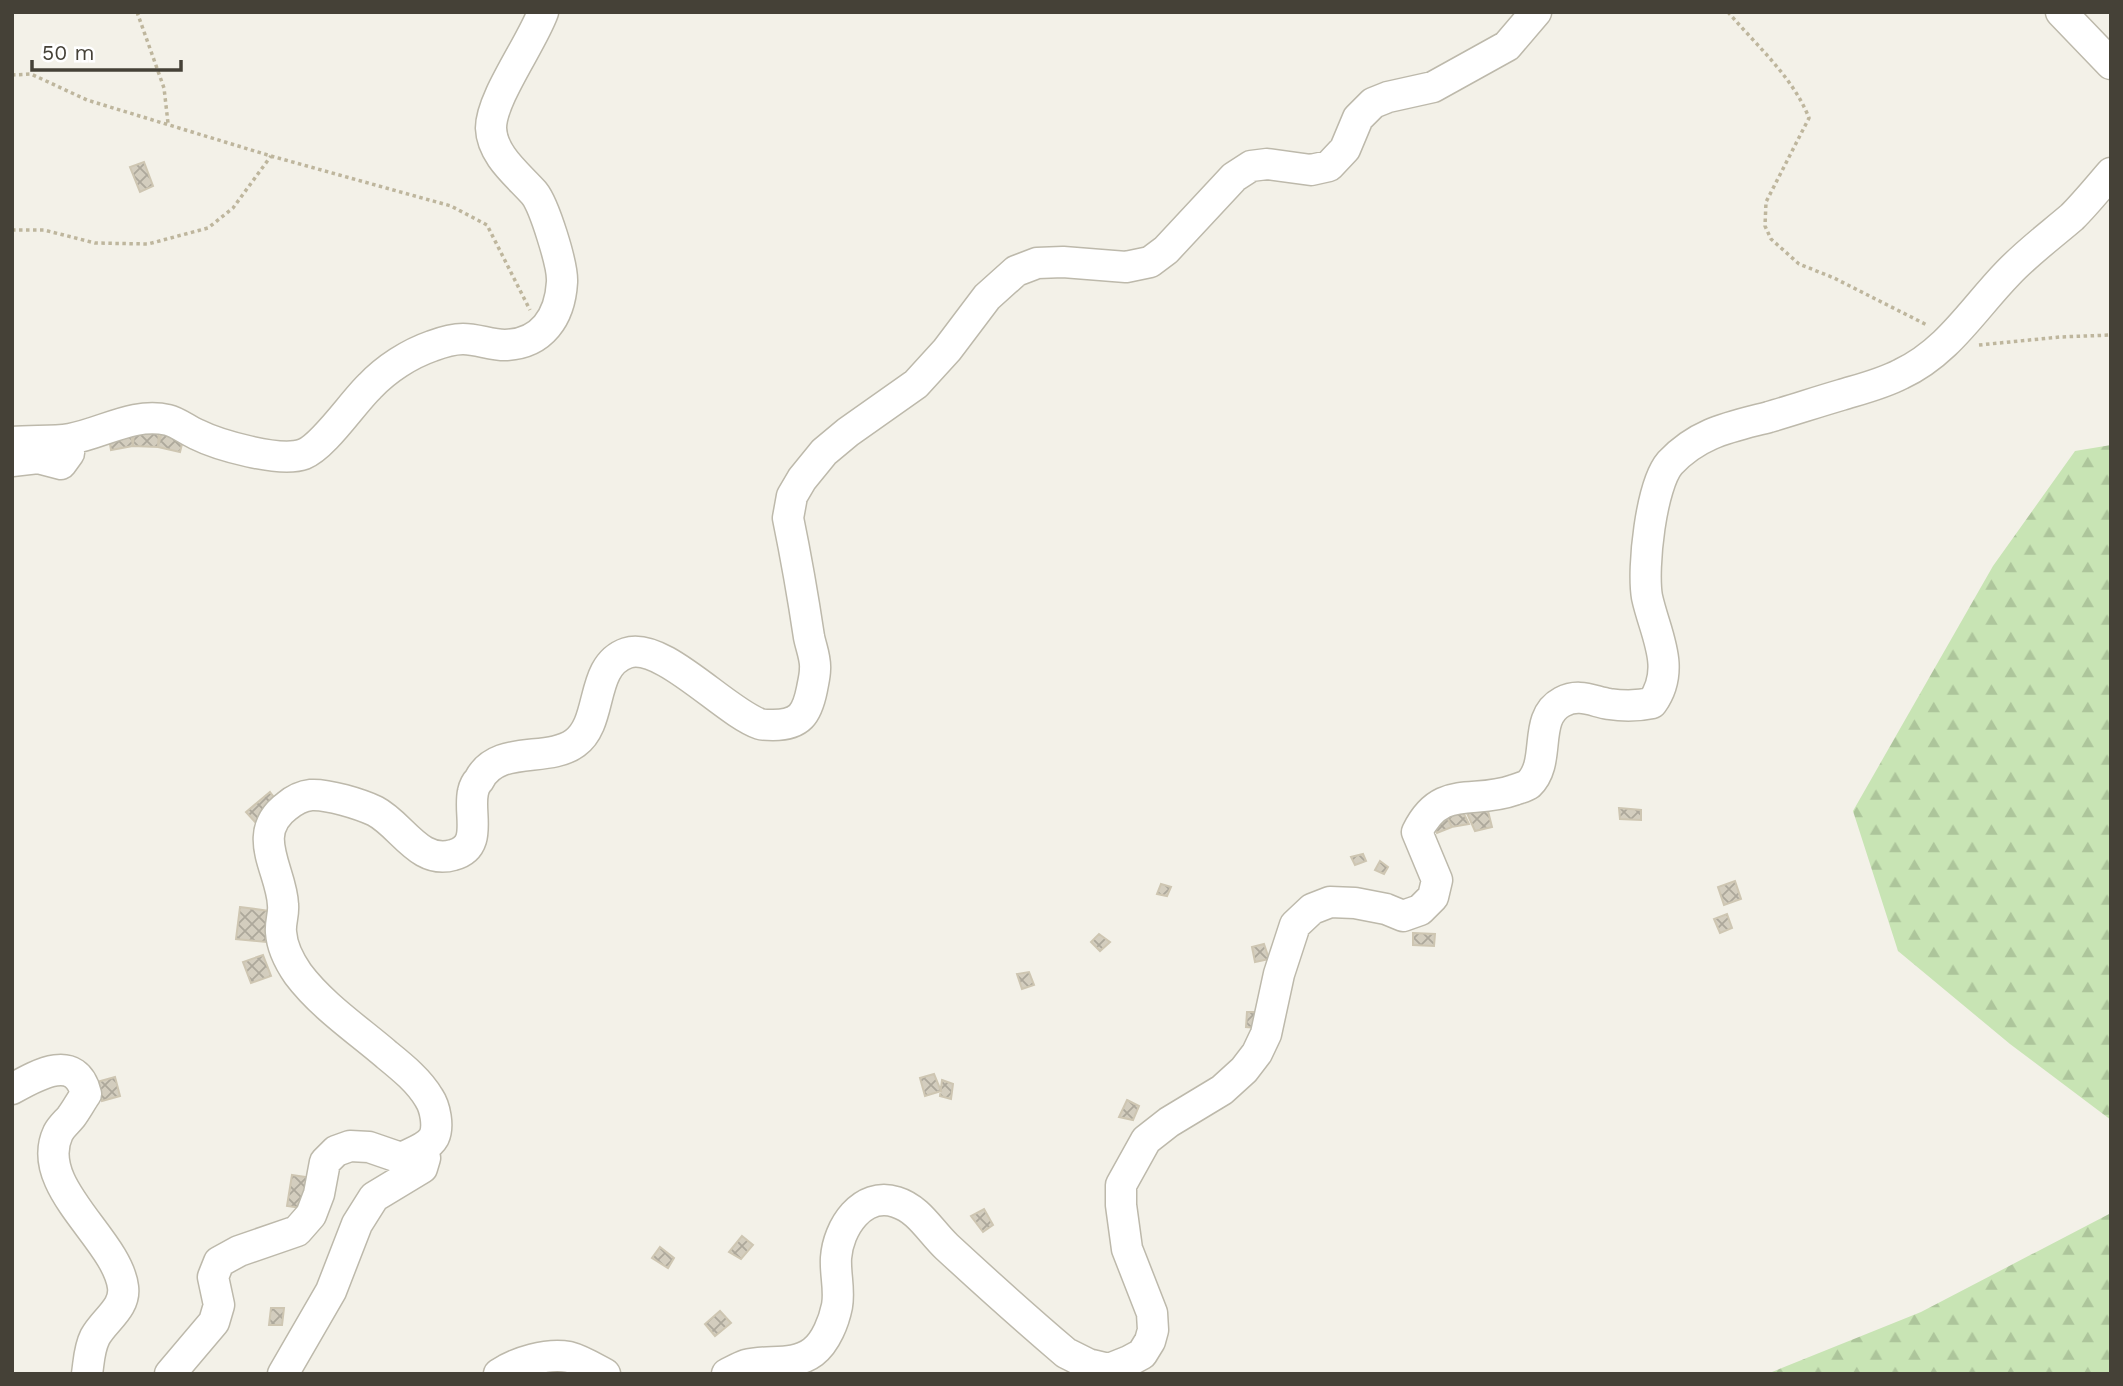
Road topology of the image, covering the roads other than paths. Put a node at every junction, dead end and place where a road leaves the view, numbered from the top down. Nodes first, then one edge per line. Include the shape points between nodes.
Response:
1 (543, 12) edge
2 (1536, 12) edge
3 (2061, 12) edge
4 (2111, 64) edge
5 (2111, 173) edge
6 (67, 440) junction
7 (12, 442) edge
8 (12, 461) edge
9 (12, 1089) edge
10 (421, 1149) junction
11 (87, 1374) edge
12 (170, 1374) edge
13 (284, 1374) edge
14 (499, 1374) edge
15 (605, 1374) edge
16 (727, 1374) edge

1 - 6 street via 497,103 491,127 495,147 535,194 559,253 562,282 556,314 541,334 506,345 461,339 405,358 370,385 305,454 256,453 159,419 138,418
2 - 10 street via 1507,46 1433,86 1373,103 1357,118 1345,149 1329,166 1311,170 1266,164 1251,166 1234,177 1150,262 1126,267 1037,263 1016,271 987,297 916,384 824,452 792,496 788,518 816,667 808,707 797,720 761,725 662,659 642,652 627,653 613,662 603,677 595,708 576,742 561,750 519,755 494,764 481,775 473,791 473,838 453,856 422,852 376,812 326,796 308,795 280,811 268,841 283,904 285,954 300,977 415,1079 432,1101 434,1138
3 - 4 street
5 - 16 street via 2007,274 1932,356 1900,375 1700,438 1668,465 1658,483 1647,546 1646,594 1665,666 1660,691 1652,703 1639,706 1590,698 1562,702 1551,710 1539,770 1528,785 1442,802 1425,815 1417,832 1437,880 1433,897 1420,911 1403,916 1365,905 1330,902 1312,909 1296,925 1266,1034 1256,1054 1222,1090 1146,1140 1121,1185 1127,1249 1152,1313 1153,1330 1142,1353 1109,1369 1066,1353 944,1244 919,1215 894,1201 877,1199 864,1204 842,1232 836,1256 837,1305 822,1342 801,1359 748,1365
6 - 7 street
6 - 8 street via 69,453 61,464 38,458
9 - 11 street via 55,1069 74,1073 83,1082 86,1094 58,1133 53,1156 79,1214 120,1269 124,1290 118,1307 96,1335
10 - 12 street via 401,1158 369,1147 336,1151 325,1162 312,1215 297,1231 219,1262 213,1277 219,1305 214,1322
10 - 13 street via 425,1158 422,1168 374,1197 357,1224 331,1291
14 - 15 street via 552,1357 570,1357

